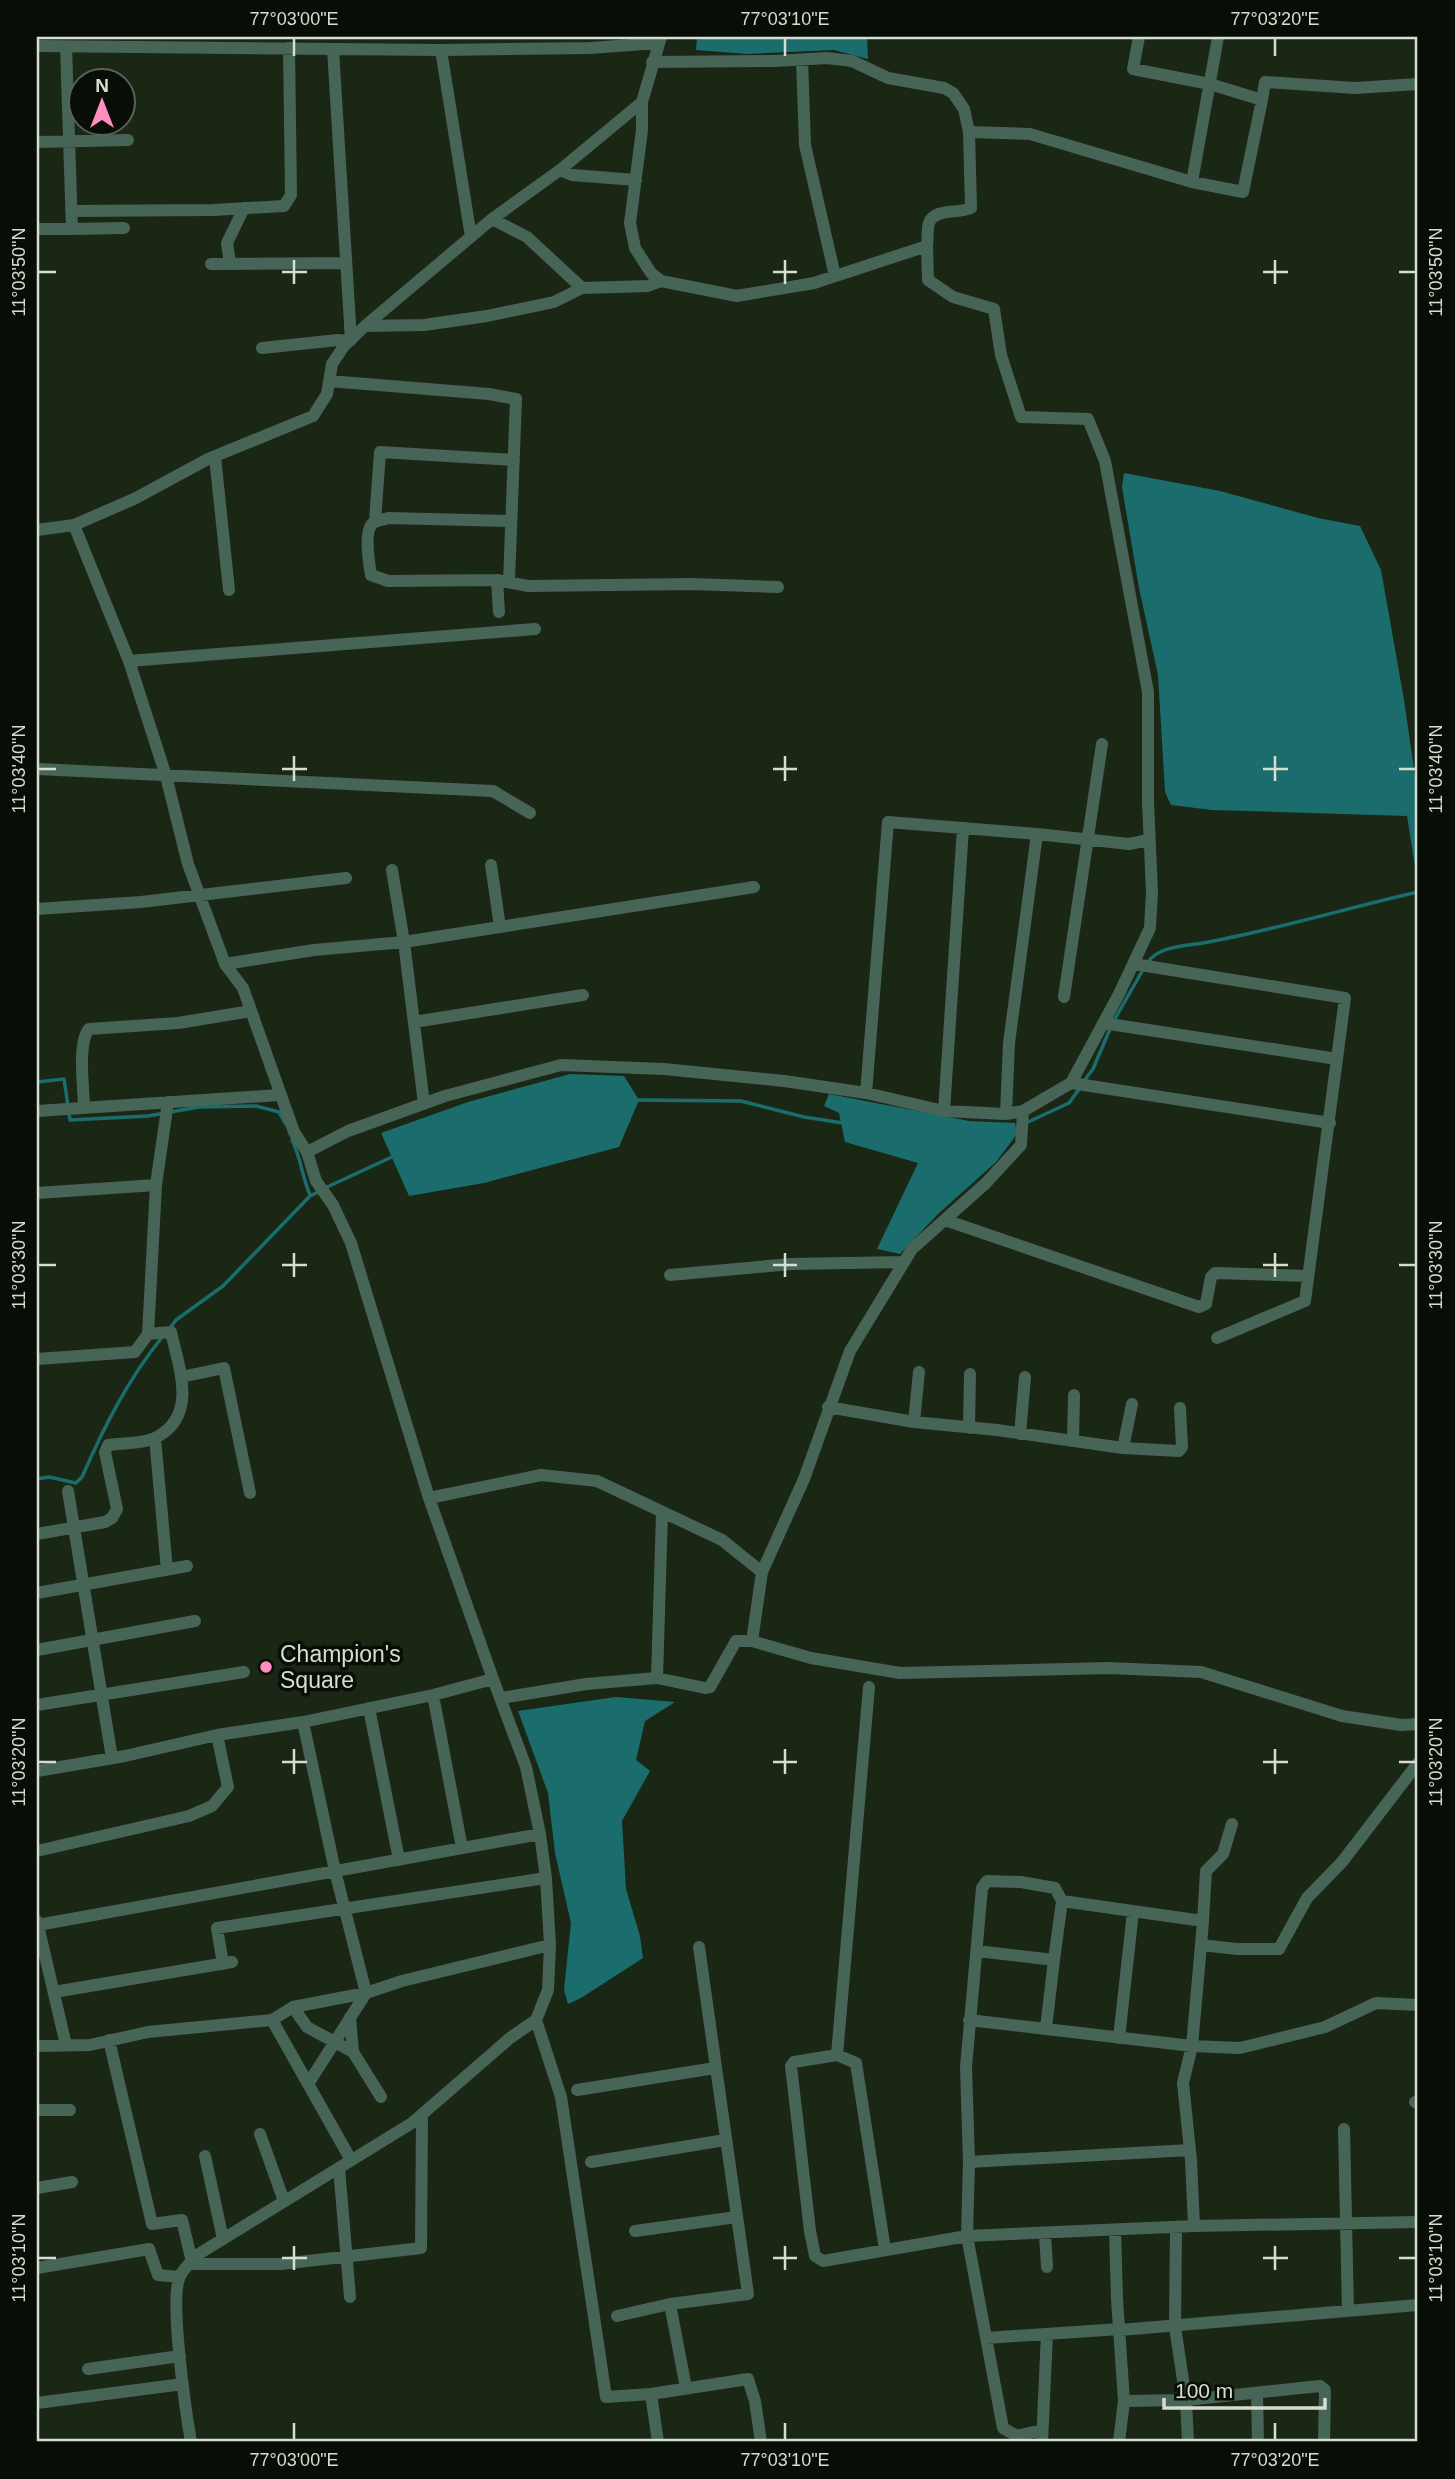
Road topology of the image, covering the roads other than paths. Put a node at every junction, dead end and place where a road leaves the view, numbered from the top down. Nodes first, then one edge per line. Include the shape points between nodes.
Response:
1 (1139, 37) edge
2 (1218, 37) edge
3 (660, 40) edge
4 (140, 42) edge
5 (589, 42) edge
6 (338, 45) edge
7 (37, 46) edge
8 (66, 47) junction
9 (289, 48) junction
10 (441, 50) junction
11 (802, 60) junction
12 (652, 62) junction
13 (1210, 84) junction
14 (1418, 84) edge
15 (1262, 100) junction
16 (642, 102) junction
17 (969, 132) junction
18 (128, 140) dead end
19 (37, 142) edge
20 (69, 142) junction
21 (560, 170) junction
22 (636, 180) junction
23 (1192, 182) junction
24 (244, 208) junction
25 (71, 211) junction
26 (492, 219) junction
27 (124, 228) dead end
28 (37, 229) edge
29 (72, 229) junction
30 (471, 237) junction
31 (927, 246) junction
32 (230, 263) junction
33 (346, 263) junction
34 (211, 264) dead end
35 (835, 276) junction
36 (661, 281) junction
37 (582, 288) junction
38 (365, 326) junction
39 (350, 341) junction
40 (262, 348) dead end
41 (329, 381) junction
42 (215, 457) junction
43 (514, 460) junction
44 (375, 521) junction
45 (510, 521) junction
46 (74, 525) junction
47 (37, 530) edge
48 (503, 581) junction
49 (778, 587) dead end
50 (229, 590) dead end
51 (499, 612) dead end
52 (535, 629) dead end
53 (129, 662) junction
54 (1102, 744) dead end
55 (37, 769) edge
56 (166, 776) junction
57 (530, 813) dead end
58 (963, 828) junction
59 (1037, 835) junction
60 (1087, 840) junction
61 (1149, 840) junction
62 (491, 864) dead end
63 (391, 870) dead end
64 (346, 878) dead end
65 (754, 887) dead end
66 (198, 894) junction
67 (37, 909) edge
68 (500, 927) junction
69 (404, 943) junction
70 (225, 964) junction
71 (1142, 965) junction
72 (583, 995) dead end
73 (1064, 997) dead end
74 (251, 1011) junction
75 (414, 1022) junction
76 (1109, 1024) junction
77 (1338, 1059) junction
78 (1079, 1084) junction
79 (866, 1093) junction
80 (279, 1095) junction
81 (168, 1102) junction
82 (424, 1104) junction
83 (84, 1108) junction
84 (37, 1111) edge
85 (944, 1111) junction
86 (1006, 1114) junction
87 (1022, 1121) junction
88 (1330, 1123) junction
89 (307, 1152) junction
90 (156, 1185) junction
91 (37, 1193) edge
92 (945, 1220) junction
93 (904, 1262) junction
94 (670, 1275) dead end
95 (1308, 1276) junction
96 (150, 1335) junction
97 (1217, 1338) dead end
98 (37, 1359) edge
99 (919, 1372) dead end
100 (970, 1374) dead end
101 (181, 1377) junction
102 (1025, 1377) dead end
103 (1074, 1395) dead end
104 (1132, 1404) dead end
105 (828, 1407) junction
106 (1181, 1408) dead end
107 (914, 1422) junction
108 (969, 1428) junction
109 (1020, 1434) junction
110 (155, 1438) junction
111 (1073, 1441) junction
112 (1124, 1448) junction
113 (68, 1491) dead end
114 (250, 1493) dead end
115 (429, 1498) junction
116 (662, 1513) junction
117 (74, 1525) junction
118 (37, 1534) edge
119 (187, 1566) dead end
120 (167, 1570) junction
121 (762, 1572) junction
122 (84, 1584) junction
123 (37, 1593) edge
124 (195, 1621) dead end
125 (92, 1639) junction
126 (752, 1642) junction
127 (37, 1650) edge
128 (244, 1672) dead end
129 (657, 1678) junction
130 (492, 1679) junction
131 (869, 1687) dead end
132 (101, 1695) junction
133 (433, 1695) junction
134 (501, 1698) junction
135 (37, 1706) edge
136 (369, 1708) junction
137 (303, 1722) junction
138 (1418, 1724) edge
139 (217, 1735) junction
140 (112, 1758) junction
141 (1418, 1763) edge
142 (37, 1771) edge
143 (1231, 1824) dead end
144 (540, 1835) junction
145 (462, 1848) junction
146 (37, 1851) edge
147 (399, 1860) junction
148 (335, 1871) junction
149 (546, 1878) junction
150 (1062, 1901) junction
151 (344, 1909) junction
152 (1133, 1912) junction
153 (1203, 1921) junction
154 (37, 1923) edge
155 (550, 1945) junction
156 (1201, 1945) junction
157 (699, 1947) dead end
158 (977, 1951) junction
159 (1054, 1960) junction
160 (54, 1992) junction
161 (366, 1993) junction
162 (1418, 2005) edge
163 (293, 2007) junction
164 (350, 2017) junction
165 (272, 2020) junction
166 (536, 2020) junction
167 (969, 2020) junction
168 (1046, 2028) junction
169 (1119, 2038) junction
170 (109, 2040) junction
171 (334, 2042) junction
172 (66, 2045) junction
173 (37, 2046) edge
174 (1192, 2046) junction
175 (353, 2052) junction
176 (836, 2055) junction
177 (715, 2068) junction
178 (308, 2084) junction
179 (577, 2090) dead end
180 (381, 2097) dead end
181 (37, 2110) edge
182 (70, 2110) dead end
183 (422, 2114) junction
184 (1344, 2129) dead end
185 (260, 2134) dead end
186 (725, 2140) junction
187 (1190, 2150) junction
188 (205, 2156) dead end
189 (351, 2160) junction
190 (591, 2162) dead end
191 (969, 2162) junction
192 (339, 2168) junction
193 (72, 2182) dead end
194 (37, 2188) edge
195 (284, 2201) junction
196 (737, 2217) junction
197 (1418, 2222) edge
198 (1347, 2224) junction
199 (1194, 2226) junction
200 (1175, 2227) junction
201 (1115, 2230) junction
202 (635, 2231) dead end
203 (1045, 2234) junction
204 (967, 2236) junction
205 (223, 2239) junction
206 (884, 2250) junction
207 (346, 2256) junction
208 (191, 2263) junction
209 (1047, 2267) dead end
210 (37, 2269) edge
211 (179, 2277) junction
212 (350, 2297) dead end
213 (670, 2304) junction
214 (1418, 2305) edge
215 (1348, 2311) junction
216 (617, 2316) dead end
217 (1175, 2327) junction
218 (1120, 2329) junction
219 (1047, 2334) junction
220 (986, 2338) junction
221 (180, 2356) junction
222 (88, 2369) dead end
223 (183, 2384) junction
224 (686, 2388) junction
225 (1257, 2393) junction
226 (651, 2394) junction
227 (1186, 2400) junction
228 (1124, 2401) junction
229 (37, 2403) edge
230 (1042, 2436) edge
231 (191, 2442) edge
232 (658, 2442) edge
233 (761, 2442) edge
234 (1119, 2442) edge
235 (1188, 2442) edge
236 (1258, 2442) edge
237 (1324, 2442) edge

1 - 13 street via 1133,68
2 - 13 street
3 - 5 street
3 - 12 street
4 - 8 street
4 - 9 street
5 - 10 street
6 - 9 street
6 - 10 street
6 - 33 street
7 - 8 street
8 - 20 street
9 - 24 street via 290,200 284,206
10 - 30 street
11 - 12 street
11 - 17 street via 852,61 888,78 944,88 964,109
11 - 35 street via 805,145
12 - 16 street
13 - 15 street
13 - 23 street
14 - 15 street via 1355,88 1265,82
15 - 23 street via 1243,192
16 - 21 street
16 - 22 street
17 - 23 street via 1030,134
17 - 31 street via 971,208 931,218
18 - 20 street
19 - 20 street
20 - 25 street
21 - 22 street
21 - 26 street
22 - 36 street via 631,236
24 - 25 street
24 - 32 street via 227,243
25 - 29 street
26 - 30 street
26 - 37 street via 527,237
27 - 29 street
28 - 29 street
30 - 38 street
31 - 35 street
31 - 61 street via 928,280 953,297 994,309 1001,355 1021,417 1088,419 1105,461 1148,692
32 - 33 street
32 - 34 street
33 - 39 street
35 - 36 street via 737,296
36 - 37 street via 648,286
37 - 38 street via 554,302 487,316 424,325
38 - 39 street
39 - 40 street
39 - 41 street via 332,364
41 - 42 street via 327,394 313,416
41 - 43 street via 516,399
42 - 46 street
42 - 50 street
43 - 44 street via 380,452
43 - 45 street
44 - 45 street
44 - 48 street via 370,526 368,562 377,579
45 - 48 street
46 - 47 street
46 - 53 street
48 - 49 street via 528,586
48 - 51 street
52 - 53 street
53 - 56 street
54 - 60 street
55 - 56 street
56 - 57 street via 493,791
56 - 66 street
58 - 59 street
58 - 79 street via 888,822
58 - 85 street
59 - 60 street
59 - 86 street via 1009,1044
60 - 61 street via 1129,844
60 - 73 street
61 - 71 street via 1150,928
62 - 68 street
63 - 69 street
64 - 66 street
65 - 68 street
66 - 67 street
66 - 70 street
68 - 69 street
69 - 70 street via 314,950
69 - 75 street
70 - 74 street via 243,988
71 - 76 street
71 - 77 street via 1345,998
72 - 75 street
74 - 80 street
74 - 83 street via 178,1023 89,1029 82,1045
75 - 82 street
76 - 77 street
76 - 78 street
77 - 88 street
78 - 87 street
78 - 88 street
79 - 82 street via 664,1069 561,1065
79 - 85 street
80 - 81 street
80 - 89 street
81 - 83 street
81 - 90 street
82 - 89 street via 348,1131
83 - 84 street
85 - 86 street
86 - 87 street
87 - 92 street via 1021,1145
88 - 95 street
89 - 115 street via 316,1181 351,1243
90 - 91 street
90 - 96 street
92 - 93 street
92 - 95 street via 1199,1307 1206,1304 1215,1273
93 - 94 street via 791,1264
93 - 105 street via 850,1351
95 - 97 street via 1302,1304
96 - 98 street via 135,1352
96 - 101 street via 171,1332
99 - 107 street
100 - 108 street
101 - 110 street via 184,1394 175,1423
101 - 114 street via 224,1368
102 - 109 street
103 - 111 street
104 - 112 street
105 - 107 street
105 - 121 street via 804,1479
106 - 112 street via 1181,1450
107 - 108 street
108 - 109 street
109 - 111 street
110 - 117 street via 108,1445 105,1452 117,1510 105,1522
110 - 120 street
111 - 112 street
113 - 117 street
115 - 116 street via 541,1475 597,1480
115 - 130 street
116 - 121 street via 722,1540
116 - 129 street
117 - 118 street
117 - 122 street
119 - 120 street
120 - 122 street
121 - 126 street
122 - 123 street
122 - 125 street
124 - 125 street
125 - 127 street
125 - 132 street
126 - 129 street via 736,1641 710,1687
126 - 138 street via 811,1658 900,1672 1108,1668 1201,1672 1342,1716
128 - 132 street
129 - 134 street
130 - 133 street
130 - 134 street
131 - 176 street
132 - 135 street
132 - 140 street
133 - 136 street
133 - 145 street
134 - 144 street via 526,1767
136 - 137 street
136 - 147 street
137 - 139 street
137 - 148 street
139 - 140 street
139 - 146 street via 228,1787 212,1805 189,1816
140 - 142 street
141 - 156 street via 1342,1862 1307,1898 1279,1949
143 - 153 street via 1223,1854 1206,1871
144 - 145 street
144 - 149 street
145 - 147 street
147 - 148 street
148 - 151 street
148 - 154 street
149 - 151 street
149 - 155 street
150 - 152 street
150 - 158 street via 1055,1888 988,1881 982,1888
150 - 159 street
151 - 160 street via 217,1928 228,1963
151 - 161 street
152 - 153 street
152 - 169 street
153 - 156 street
154 - 160 street
155 - 161 street
155 - 166 street via 548,1990
156 - 174 street
157 - 177 street
158 - 159 street
158 - 167 street
159 - 168 street
160 - 172 street
161 - 163 street
161 - 164 street
162 - 174 street via 1377,2003 1325,2027 1240,2048
163 - 165 street
163 - 171 street via 307,2027
164 - 171 street
164 - 175 street
165 - 170 street
165 - 178 street
166 - 183 street
166 - 226 street via 561,2096 603,2389 606,2397
167 - 168 street
167 - 191 street
168 - 169 street
169 - 174 street
170 - 172 street
170 - 208 street via 152,2224 182,2220
171 - 175 street
171 - 178 street
172 - 173 street
174 - 187 street via 1183,2083
175 - 180 street
176 - 206 street via 856,2063
176 - 206 street via 791,2066 815,2256 822,2261
177 - 179 street
177 - 186 street
178 - 189 street
181 - 182 street
183 - 189 street
183 - 207 street via 421,2248
184 - 198 street
185 - 195 street
186 - 190 street
186 - 196 street
187 - 191 street
187 - 199 street
188 - 205 street
189 - 192 street
191 - 204 street
192 - 195 street
192 - 207 street
193 - 194 street
195 - 205 street
196 - 202 street
196 - 213 street via 748,2294
197 - 198 street
198 - 199 street
198 - 215 street
199 - 200 street
200 - 201 street
200 - 217 street
201 - 203 street
201 - 218 street
203 - 204 street
203 - 209 street
204 - 206 street
204 - 220 street
205 - 208 street
207 - 208 street via 281,2263
207 - 212 street
208 - 211 street
210 - 211 street via 149,2249 158,2275
211 - 221 street via 175,2301
213 - 216 street
213 - 224 street
214 - 215 street
215 - 217 street
217 - 218 street
217 - 227 street
218 - 219 street
218 - 228 street
219 - 220 street
219 - 230 street
220 - 230 street via 1003,2428 1017,2436
221 - 222 street
221 - 223 street
223 - 229 street
223 - 231 street
224 - 226 street
224 - 233 street via 748,2379
225 - 227 street
225 - 236 street
225 - 237 street via 1320,2386 1325,2390
226 - 232 street
227 - 228 street
227 - 235 street
228 - 234 street

